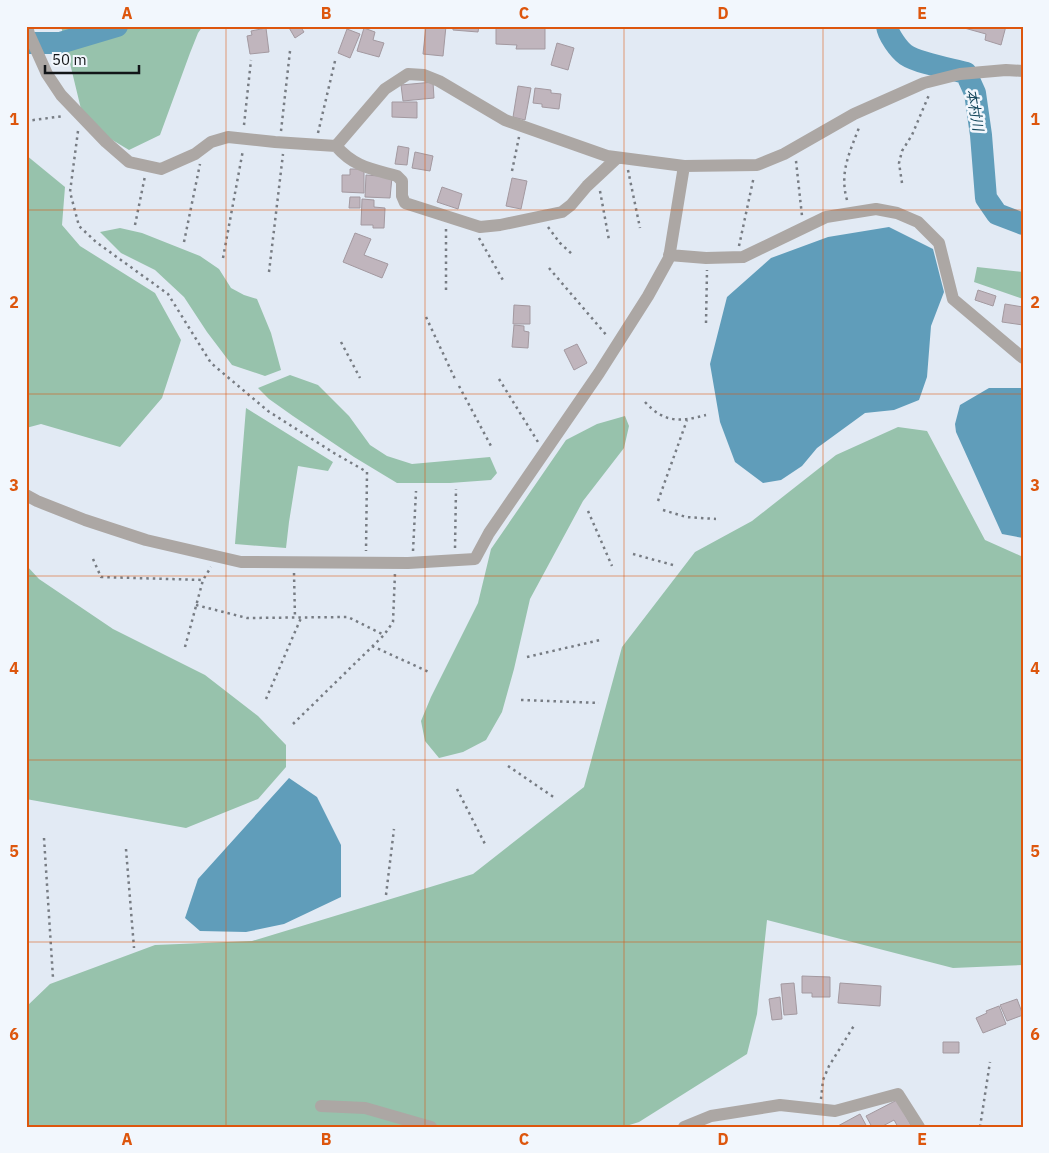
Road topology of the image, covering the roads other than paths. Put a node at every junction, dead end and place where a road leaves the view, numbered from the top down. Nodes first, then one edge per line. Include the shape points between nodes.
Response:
1 (27, 26) edge
2 (1023, 71) edge
3 (336, 146) junction
4 (617, 158) junction
5 (684, 166) junction
6 (669, 255) junction
7 (1023, 358) edge
8 (26, 495) edge
9 (322, 1106) dead end
10 (431, 1127) edge
11 (684, 1127) edge
12 (919, 1127) edge

1 - 3 street via 47,74 60,95 130,162 161,169 195,154 211,142 228,137
2 - 5 street via 960,74 907,89 757,165
3 - 4 street via 385,89 408,74 424,75 439,82 505,120
3 - 4 street via 356,164 397,176 402,181 405,203 480,227 562,212
4 - 5 street
5 - 6 street
6 - 7 street via 743,257 826,217 876,209 897,213 918,222 939,243 953,299
6 - 8 street via 648,296 489,533 475,560 241,562 146,540 85,520
9 - 10 street via 365,1108
11 - 12 street via 711,1116 780,1105 835,1111 898,1094

